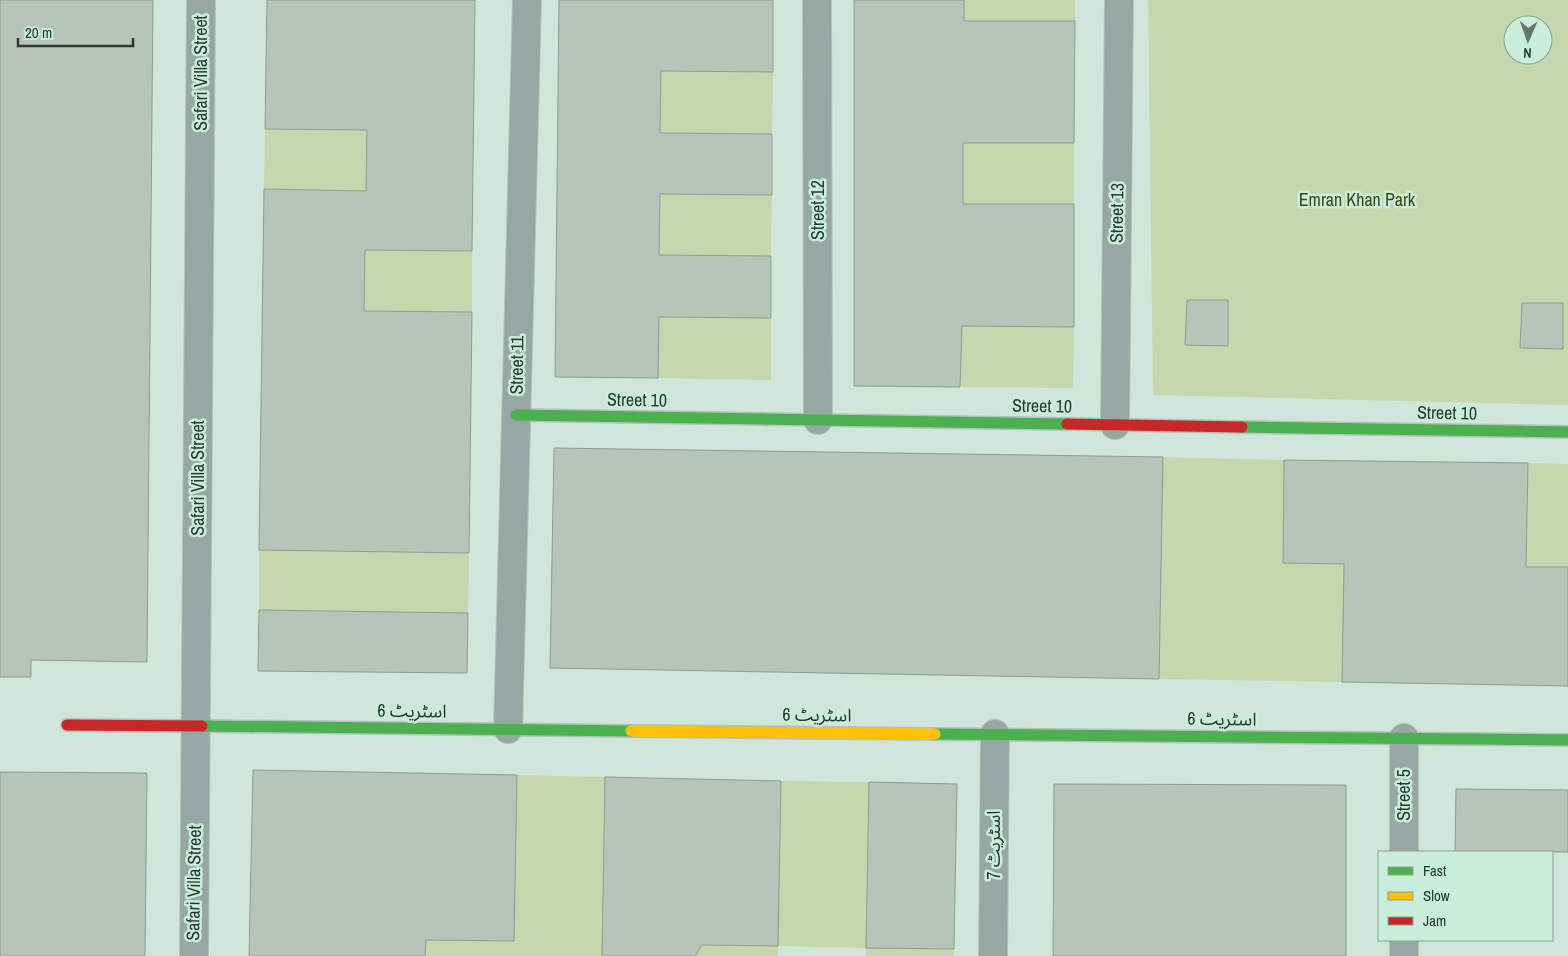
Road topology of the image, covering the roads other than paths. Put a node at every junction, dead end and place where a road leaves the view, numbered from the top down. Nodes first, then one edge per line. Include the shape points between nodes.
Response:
1 (201, 0) edge
2 (526, 0) edge
3 (817, 0) edge
4 (1119, 0) edge
5 (516, 415) junction
6 (818, 420) junction
7 (1115, 425) junction
8 (1568, 432) edge
9 (66, 725) dead end
10 (196, 726) junction
11 (508, 729) junction
12 (995, 734) junction
13 (1404, 738) junction
14 (1568, 740) edge
15 (1404, 851) edge
16 (1404, 941) edge
17 (194, 956) edge
18 (993, 956) edge
19 (1404, 956) edge

1 - 10 street, Safari Villa Street
2 - 5 street, Street 11
3 - 6 street, Street 12
4 - 7 street, Street 13
5 - 6 street, Street 10
5 - 11 street, Street 11
6 - 7 street, Street 10
7 - 8 street, Street 10
9 - 10 street, اسٹریٹ 6
10 - 11 street, اسٹریٹ 6
10 - 17 street, Safari Villa Street
11 - 12 street, اسٹریٹ 6
12 - 13 street, اسٹریٹ 6
12 - 18 street, اسٹریٹ 7
13 - 14 street, اسٹریٹ 6
13 - 15 street, Street 5
16 - 19 street

